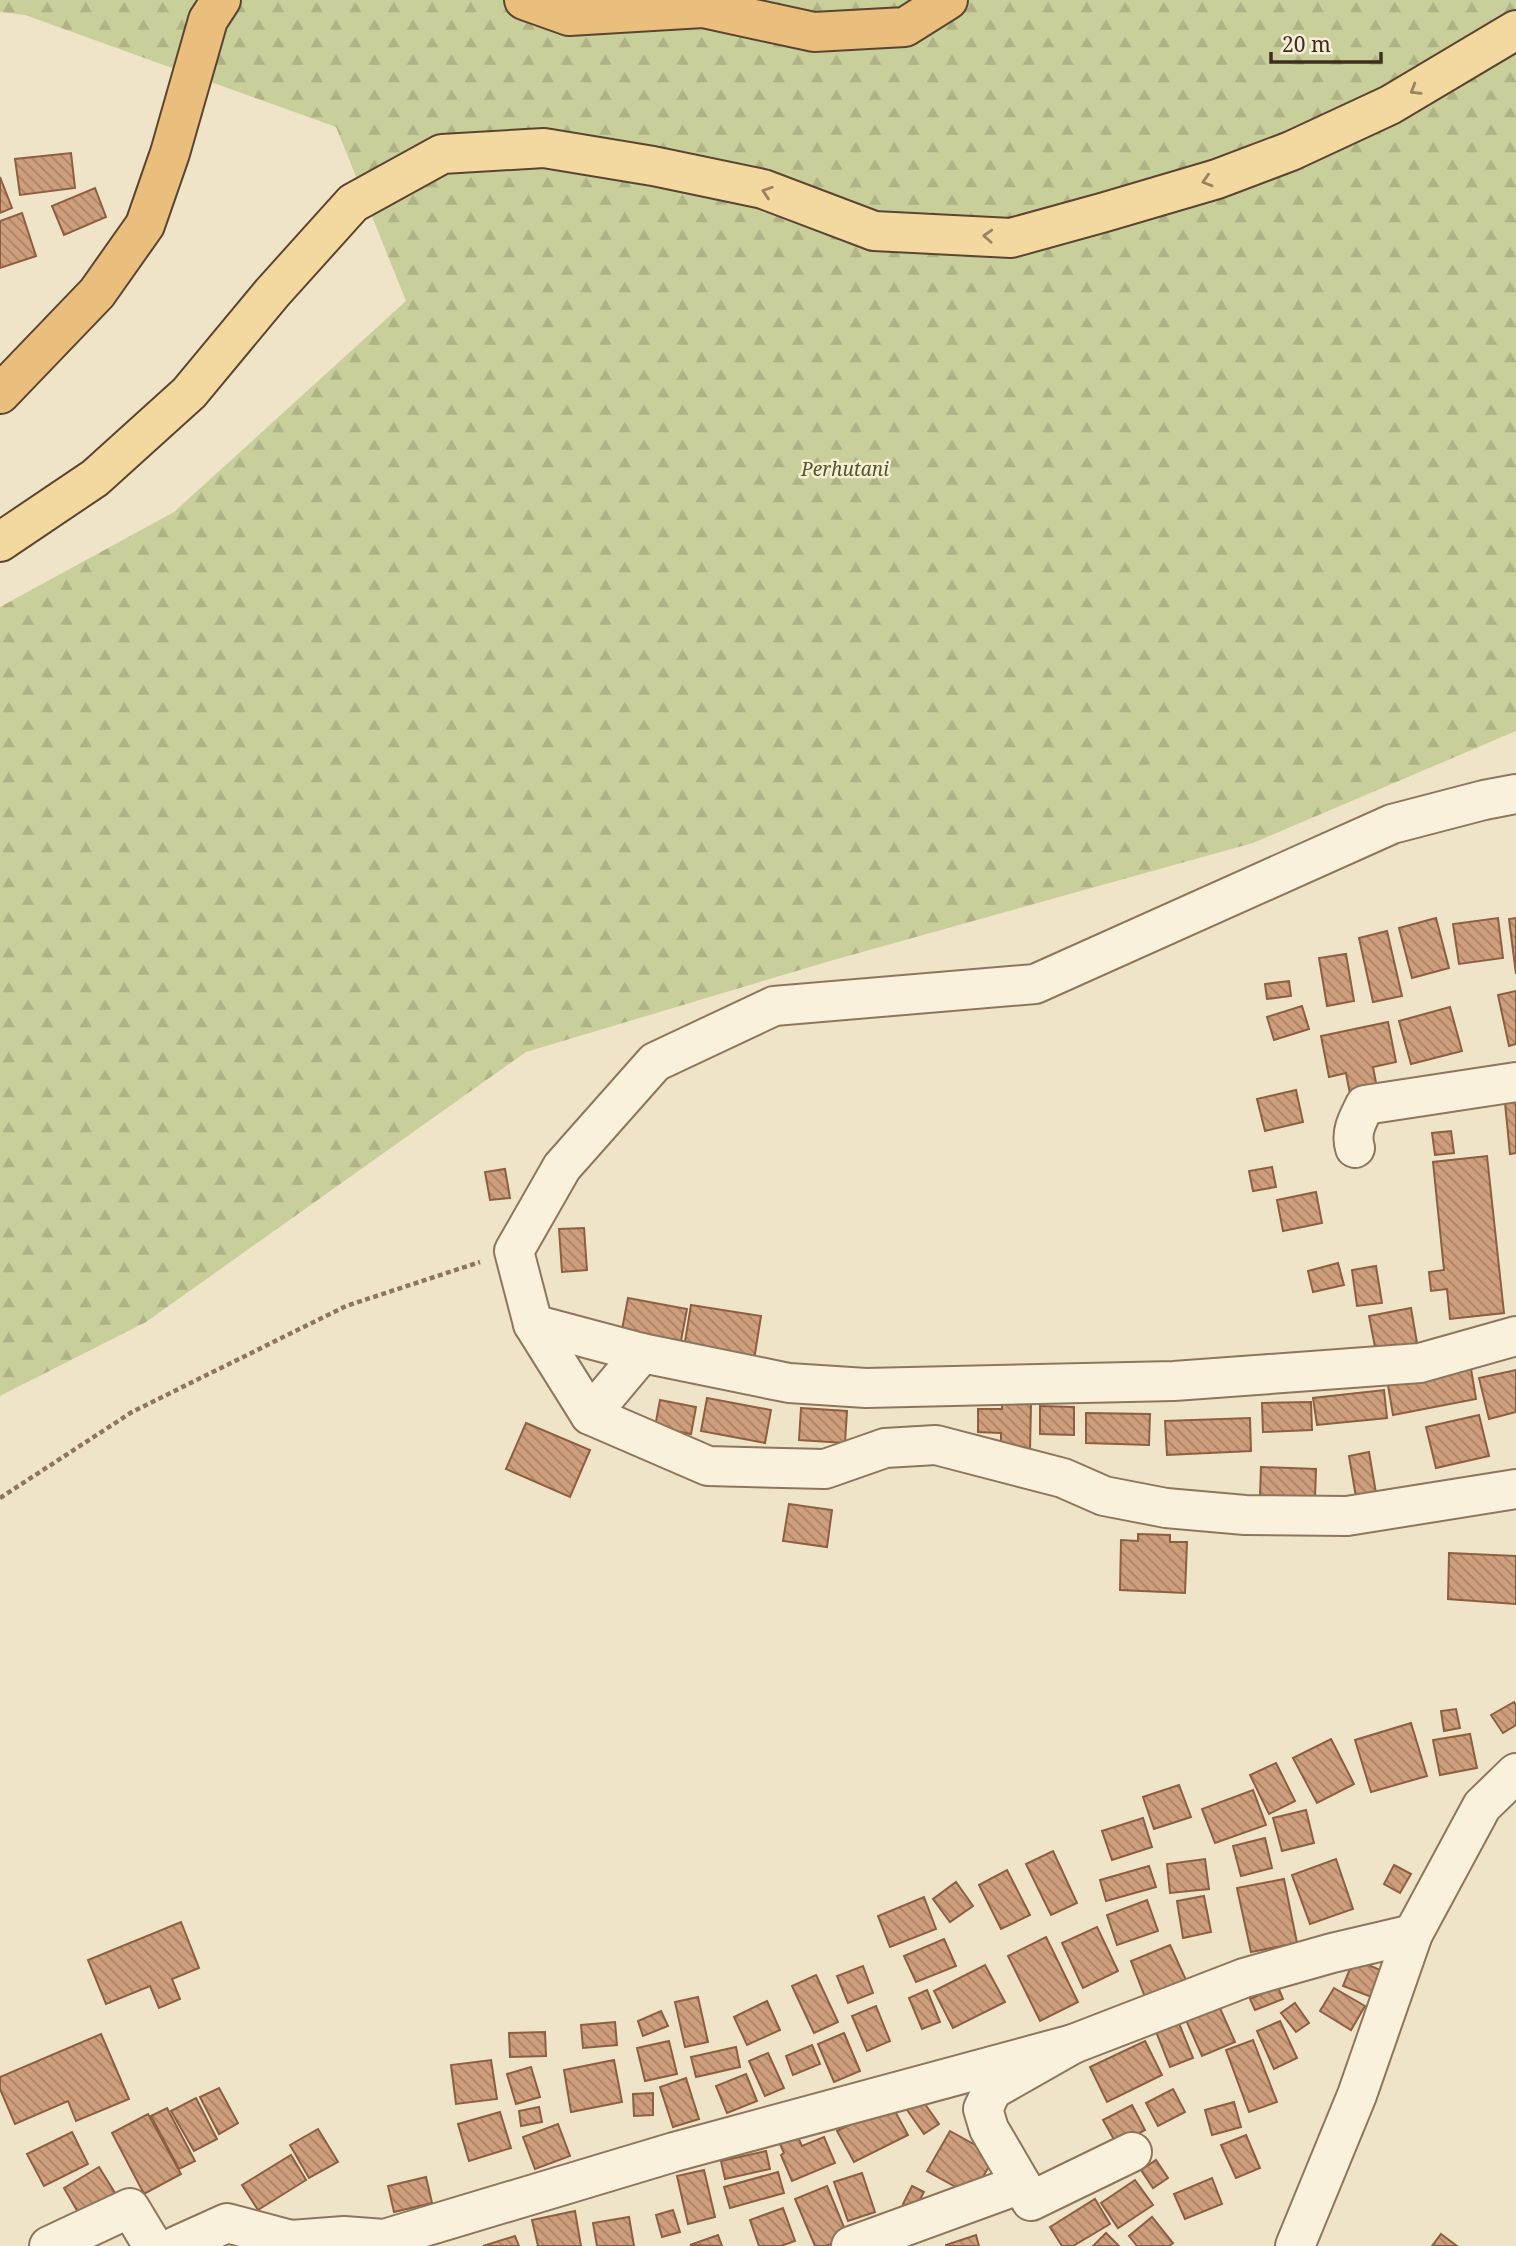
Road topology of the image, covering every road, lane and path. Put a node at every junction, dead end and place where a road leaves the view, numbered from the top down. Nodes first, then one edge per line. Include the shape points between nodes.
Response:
1 (221, 0) edge
2 (524, 0) edge
3 (948, 0) edge
4 (1516, 30) edge
5 (0, 394) edge
6 (0, 542) edge
7 (1516, 794) edge
8 (1516, 1082) edge
9 (1355, 1147) dead end
10 (514, 1251) junction
11 (533, 1324) junction
12 (1516, 1336) edge
13 (642, 1353) junction
14 (590, 1415) junction
15 (1516, 1489) edge
16 (0, 1499) edge
17 (1516, 1773) edge
18 (1413, 1934) junction
19 (1073, 2044) junction
20 (1132, 2152) dead end
21 (1021, 2184) junction
22 (49, 2246) edge
23 (153, 2246) edge
24 (176, 2246) edge
25 (851, 2246) edge
26 (1295, 2246) edge

1 - 5 highway via 208,20 145,225 97,293
2 - 3 highway via 569,16 703,8 814,32 905,27
4 -> 6 main road via 1390,105 1291,151 1204,182 1011,237 874,230 763,189 544,149 442,154 353,203 188,393 95,478
7 - 10 street via 1392,824 1035,984 774,1006 655,1062 562,1167
8 - 9 street via 1365,1105 1354,1128
10 - 11 street
10 - 16 path via 346,1307 132,1412
11 - 13 street
11 - 14 street
12 - 13 street via 1420,1363 1174,1381 866,1388 789,1383
13 - 14 street
14 - 15 street via 708,1466 825,1469 885,1448 936,1445 1063,1478 1104,1496 1166,1508 1245,1515 1347,1516
17 - 18 street via 1482,1806
18 - 19 street via 1244,1978
18 - 26 street via 1357,2095
19 - 21 street via 992,2090 983,2109 989,2129
19 - 24 street via 674,2152 384,2239 291,2240 227,2223
20 - 21 street via 1031,2201
21 - 25 street
22 - 23 street via 131,2208

